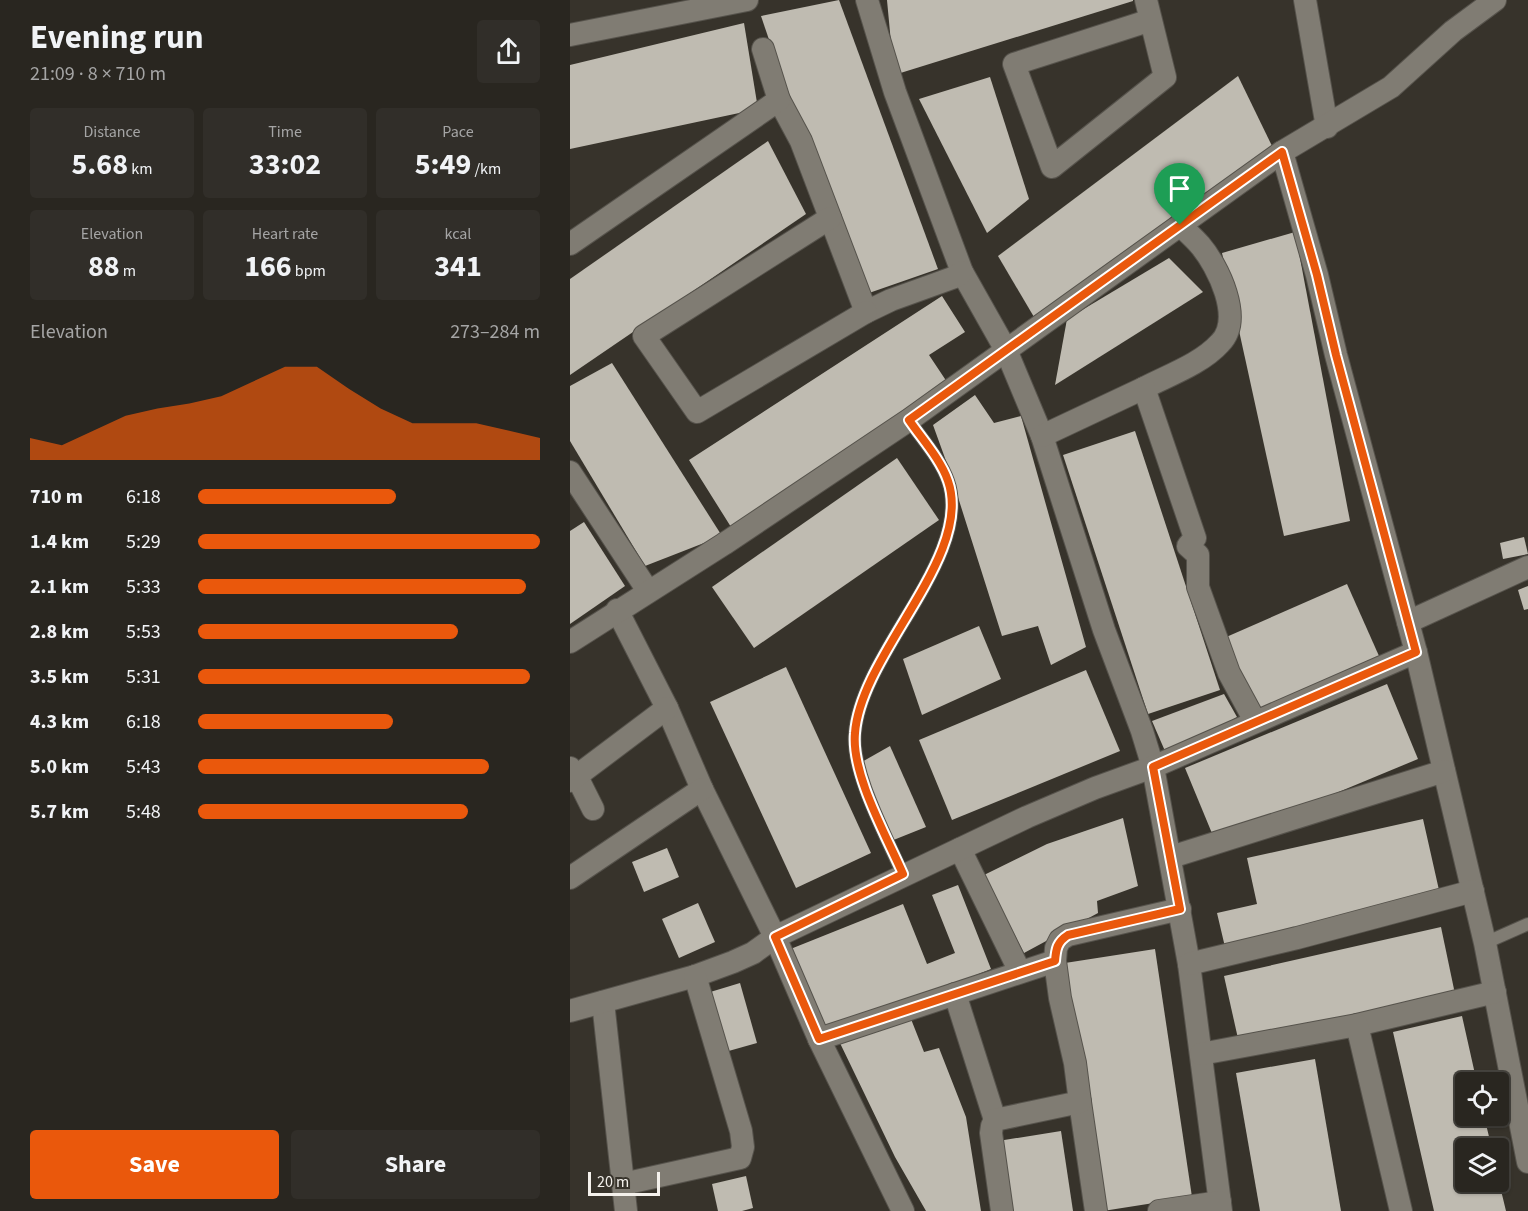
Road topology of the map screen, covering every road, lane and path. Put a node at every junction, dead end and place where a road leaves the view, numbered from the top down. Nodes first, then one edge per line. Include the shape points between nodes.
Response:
1 (747, 0) edge
2 (867, 0) edge
3 (1305, 0) edge
4 (1495, 0) edge
5 (1148, 10) edge
6 (570, 35) edge
7 (763, 49) dead end
8 (780, 100) junction
9 (1327, 127) junction
10 (1282, 152) junction
11 (830, 218) junction
12 (1180, 225) junction
13 (570, 244) edge
14 (962, 272) junction
15 (866, 312) junction
16 (1006, 350) junction
17 (1144, 388) junction
18 (909, 420) junction
19 (1042, 436) junction
20 (570, 472) edge
21 (578, 504) edge
22 (1528, 567) edge
23 (648, 591) junction
24 (617, 610) junction
25 (1408, 622) junction
26 (570, 642) edge
27 (1416, 652) junction
28 (667, 708) junction
29 (1255, 722) junction
30 (1153, 767) junction
31 (1444, 771) junction
32 (572, 775) edge
33 (702, 789) junction
34 (593, 808) dead end
35 (960, 849) junction
36 (1171, 857) junction
37 (903, 874) junction
38 (570, 878) edge
39 (1473, 891) junction
40 (1180, 909) junction
41 (1528, 924) edge
42 (775, 937) junction
43 (1485, 943) junction
44 (1055, 961) junction
45 (1189, 964) junction
46 (1020, 972) junction
47 (695, 975) junction
48 (1496, 992) junction
49 (956, 994) junction
50 (603, 1002) junction
51 (570, 1011) edge
52 (1357, 1024) junction
53 (819, 1039) junction
54 (1200, 1054) junction
55 (1080, 1102) junction
56 (995, 1120) junction
57 (1528, 1162) edge
58 (623, 1184) junction
59 (1220, 1206) edge
60 (626, 1211) edge
61 (903, 1211) edge
62 (1002, 1211) edge
63 (1096, 1211) edge
64 (1160, 1211) edge
65 (1401, 1211) edge

1 - 6 street
2 - 14 street via 895,92
3 - 9 street
4 - 9 street via 1453,31 1391,87
5 - 5 street via 1165,77 1052,168 1014,64
7 - 8 street
8 - 11 street via 801,141
8 - 13 street
9 - 10 street
10 - 12 street
10 - 25 street
11 - 15 street
11 - 15 street via 644,336 697,412
12 - 16 street
12 - 17 street via 1201,246 1224,285 1229,326 1222,342 1206,356
14 - 15 street
14 - 16 street
16 - 18 street
16 - 19 street
17 - 19 street
17 - 29 street via 1195,538 1188,546 1198,555 1198,588 1229,673
18 - 23 street
18 - 37 lane via 948,481 953,505 950,527 921,593 868,685 854,735 863,781
19 - 30 street
20 - 21 street
21 - 23 street
22 - 25 street
23 - 24 street
24 - 26 street
24 - 28 street
25 - 27 street
27 - 29 street
27 - 31 street
28 - 32 street
28 - 33 street
29 - 30 street
30 - 35 street via 1095,788
30 - 36 street
31 - 36 street
31 - 39 street
32 - 34 street
33 - 38 street
33 - 42 street
35 - 37 street
35 - 46 street
36 - 40 street
37 - 42 street
39 - 43 street
39 - 45 street
40 - 44 street via 1068,935 1060,940
40 - 45 street
41 - 43 lane
42 - 47 street via 733,963
42 - 53 street
43 - 48 street
44 - 46 street
44 - 55 street
45 - 54 street
46 - 49 street
47 - 50 street
47 - 58 street via 741,1131 740,1158
48 - 52 street
48 - 57 street
49 - 53 street
49 - 56 street
50 - 51 street
50 - 58 street
52 - 54 street
52 - 65 street
53 - 61 street
54 - 59 street
55 - 56 street
55 - 63 street
56 - 62 street via 991,1133
58 - 60 street
59 - 64 street

